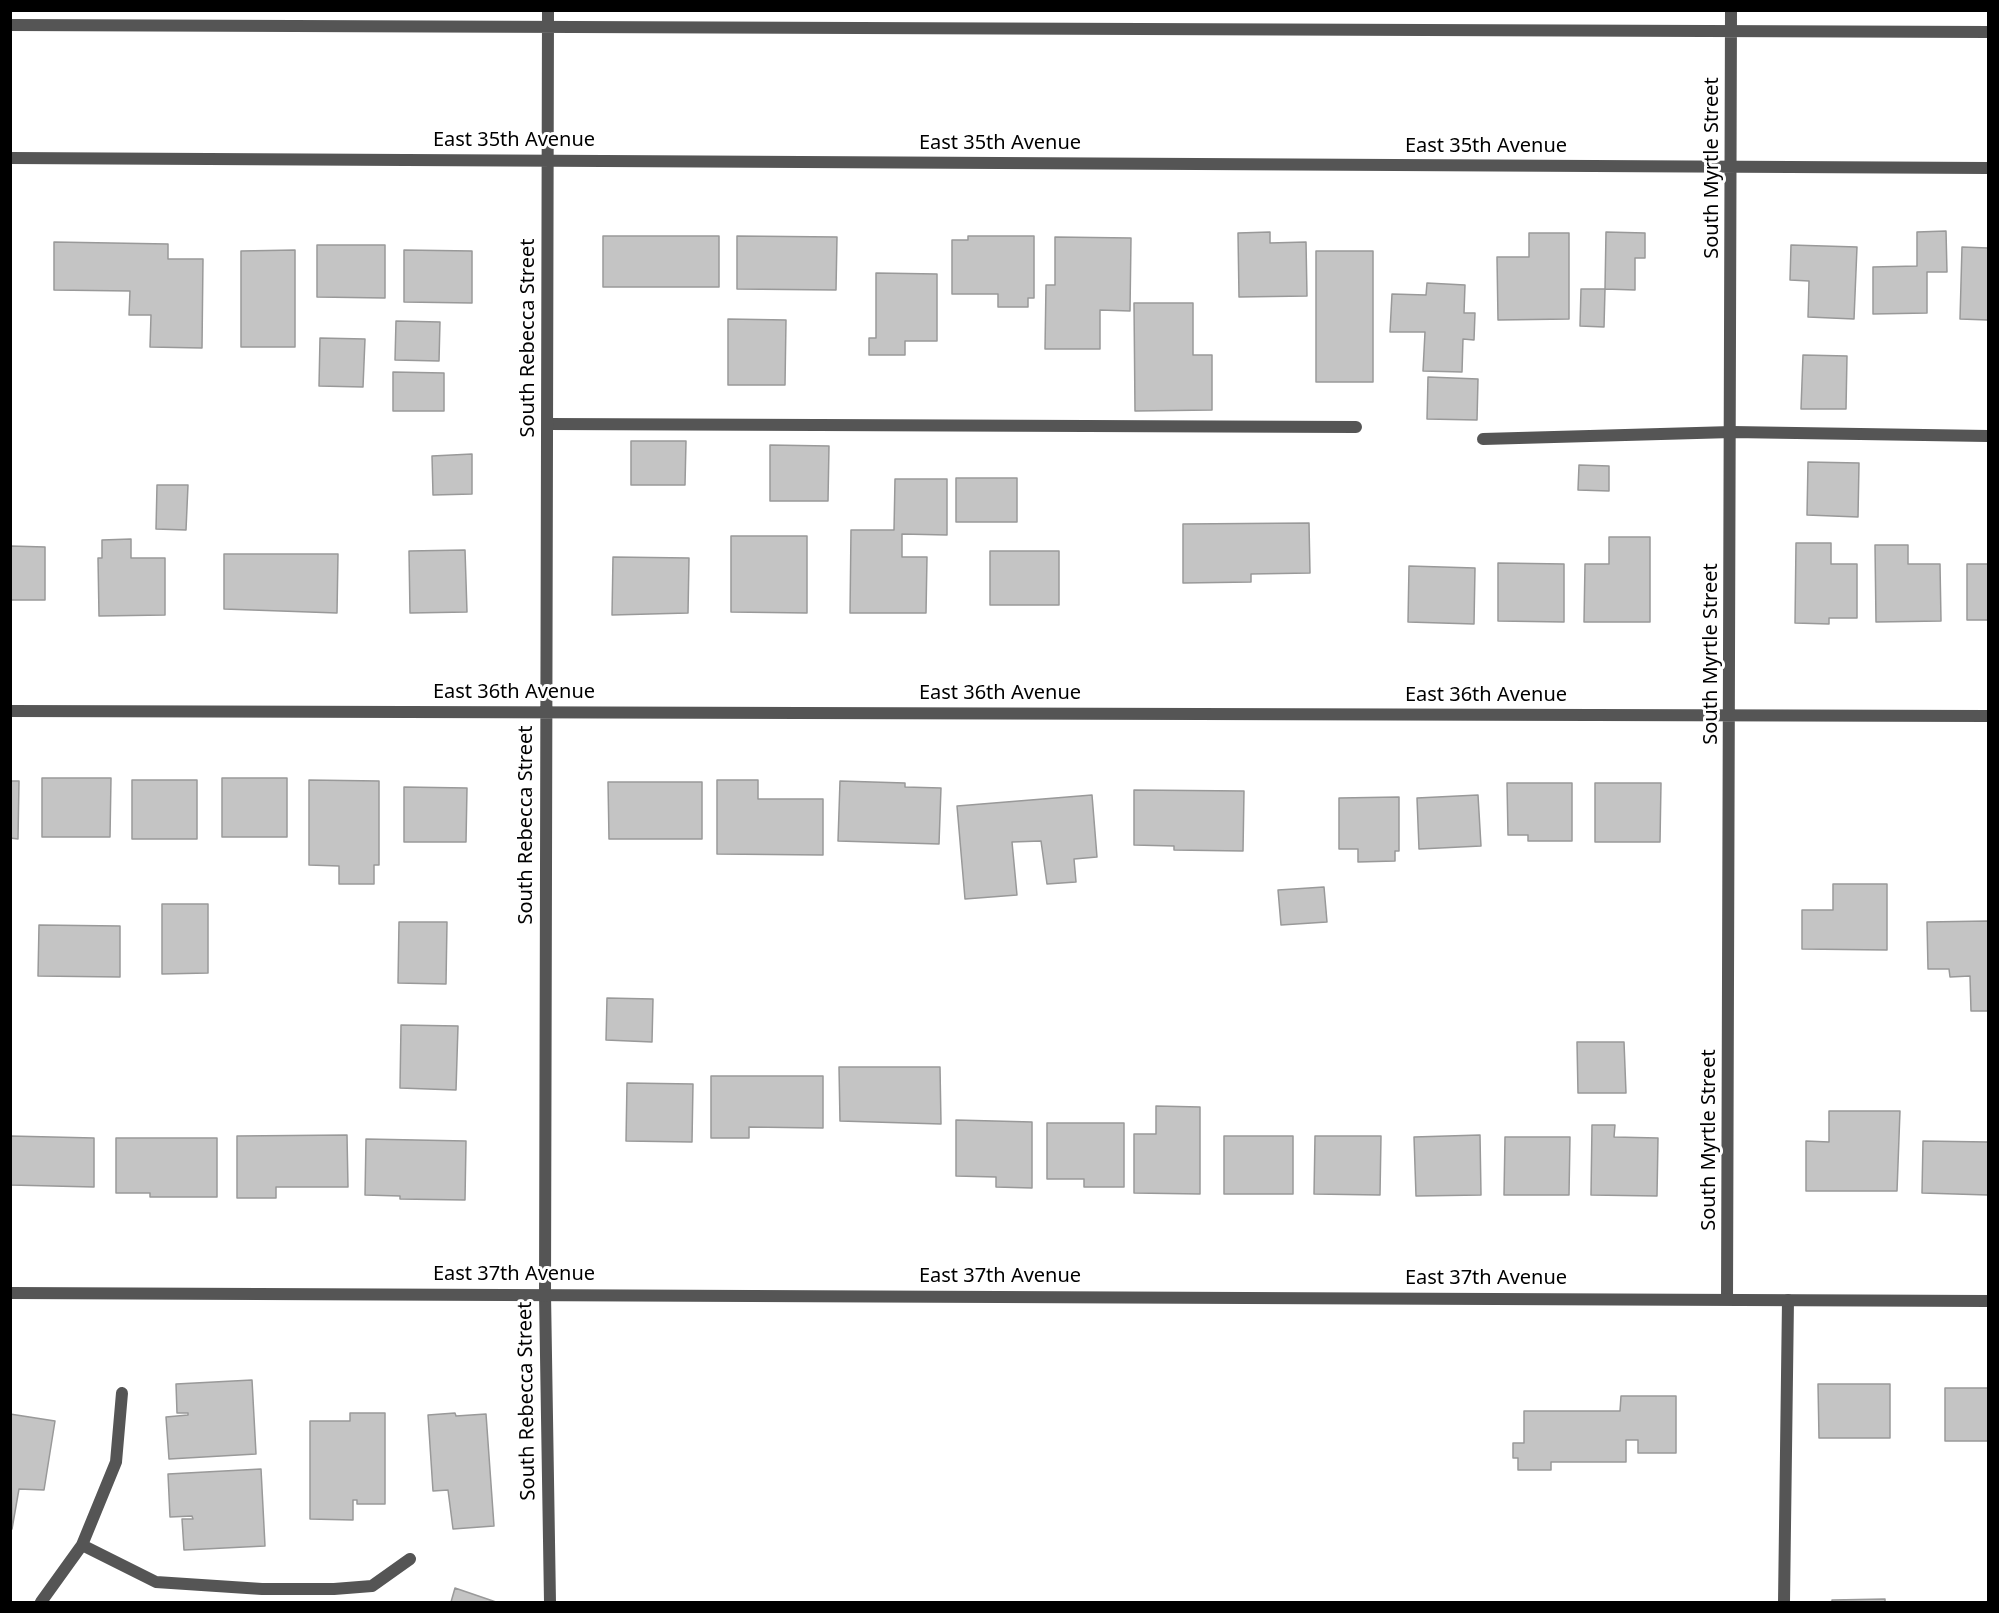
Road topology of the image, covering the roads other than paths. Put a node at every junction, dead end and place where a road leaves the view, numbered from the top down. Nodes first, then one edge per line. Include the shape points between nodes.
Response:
1 (548, 10) edge
2 (1731, 10) edge
3 (10, 25) edge
4 (548, 28) junction
5 (1732, 31) junction
6 (1989, 32) edge
7 (10, 158) edge
8 (549, 159) junction
9 (1732, 167) junction
10 (1989, 168) edge
11 (548, 424) junction
12 (1356, 427) dead end
13 (1732, 432) junction
14 (1989, 436) edge
15 (1483, 440) dead end
16 (10, 711) edge
17 (545, 711) junction
18 (1731, 716) junction
19 (1989, 716) edge
20 (10, 1293) edge
21 (545, 1294) junction
22 (1727, 1298) junction
23 (1788, 1300) junction
24 (1989, 1301) edge
25 (122, 1393) dead end
26 (82, 1545) junction
27 (410, 1559) dead end
28 (41, 1602) edge
29 (550, 1602) edge
30 (1784, 1602) edge

1 - 4 street, South Rebecca Street
2 - 5 street, South Myrtle Street
3 - 4 street
4 - 5 street
4 - 8 street, South Rebecca Street
5 - 6 street
5 - 9 street, South Myrtle Street
7 - 8 street, East 35th Avenue
8 - 9 street, East 35th Avenue
8 - 11 street, South Rebecca Street
9 - 10 street, East 35th Avenue
9 - 13 street, South Myrtle Street
11 - 12 street
11 - 17 street, South Rebecca Street
13 - 14 street
13 - 15 street
13 - 18 street, South Myrtle Street
16 - 17 street, East 36th Avenue
17 - 18 street, East 36th Avenue
17 - 21 street, South Rebecca Street
18 - 19 street, East 36th Avenue
18 - 22 street, South Myrtle Street
20 - 21 street, East 37th Avenue
21 - 22 street, East 37th Avenue
21 - 29 street, South Rebecca Street
22 - 23 street, East 37th Avenue
23 - 24 street, East 37th Avenue
23 - 30 street
25 - 26 street via 117,1462
26 - 27 street via 156,1582 262,1589 372,1586
26 - 28 street

